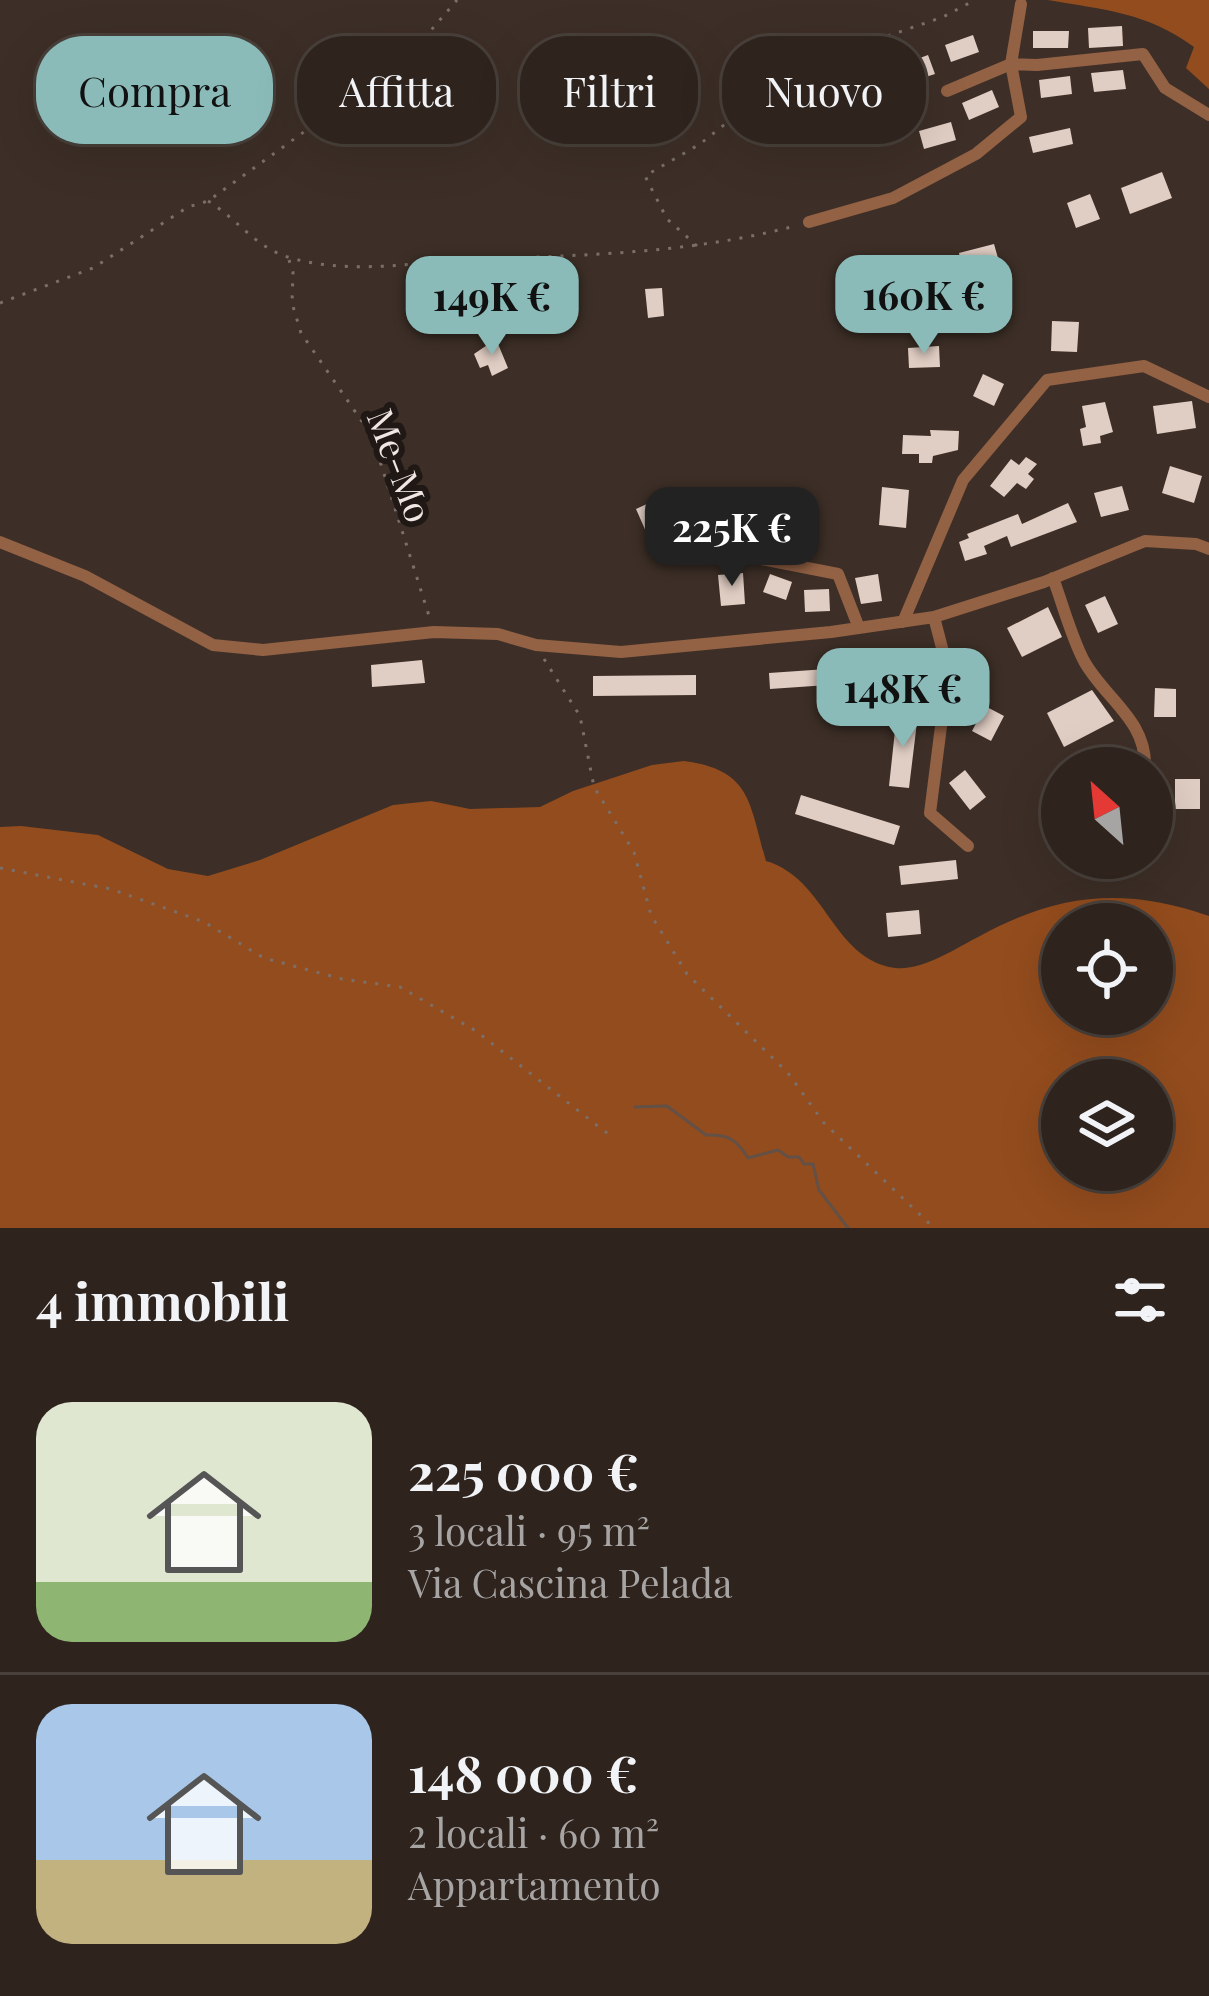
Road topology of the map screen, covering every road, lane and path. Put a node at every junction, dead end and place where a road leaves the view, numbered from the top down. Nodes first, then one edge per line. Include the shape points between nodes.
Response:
1 (457, 0) edge
2 (975, 0) edge
3 (1021, 4) dead end
4 (1011, 64) junction
5 (947, 92) dead end
6 (1209, 115) edge
7 (208, 200) junction
8 (808, 222) joint
9 (698, 246) junction
10 (289, 257) junction
11 (0, 303) edge
12 (1209, 397) edge
13 (0, 542) edge
14 (1205, 547) edge
15 (715, 550) dead end
16 (1053, 578) junction
17 (934, 617) junction
18 (903, 622) junction
19 (859, 628) junction
20 (434, 632) junction
21 (536, 646) junction
22 (1146, 747) edge
23 (968, 846) dead end
24 (0, 868) edge
25 (612, 1137) dead end
26 (934, 1228) edge

1 - 7 path via 408,57
2 - 9 path via 797,68 645,176 667,219
3 - 4 street
4 - 5 street
4 - 6 street via 1143,54 1166,88
4 - 8 street via 1021,117 976,154 893,198
7 - 10 path via 249,237
7 - 11 path via 74,278
8 - 9 path
9 - 10 path via 352,269
10 - 20 path, Me-Mo via 301,333 372,436
12 - 18 street via 1144,366 1047,380 963,480
13 - 20 street via 85,576 213,645 263,650
14 - 16 street via 1144,541
15 - 19 street via 838,574
16 - 17 street
16 - 22 street via 1085,662
17 - 18 street
17 - 23 street via 948,670 930,813
18 - 19 street
19 - 21 street via 621,652
20 - 21 street via 499,634
21 - 26 path via 580,716 594,787 634,851 651,915 687,974
24 - 25 path via 111,889 204,922 264,958 400,987 476,1031

